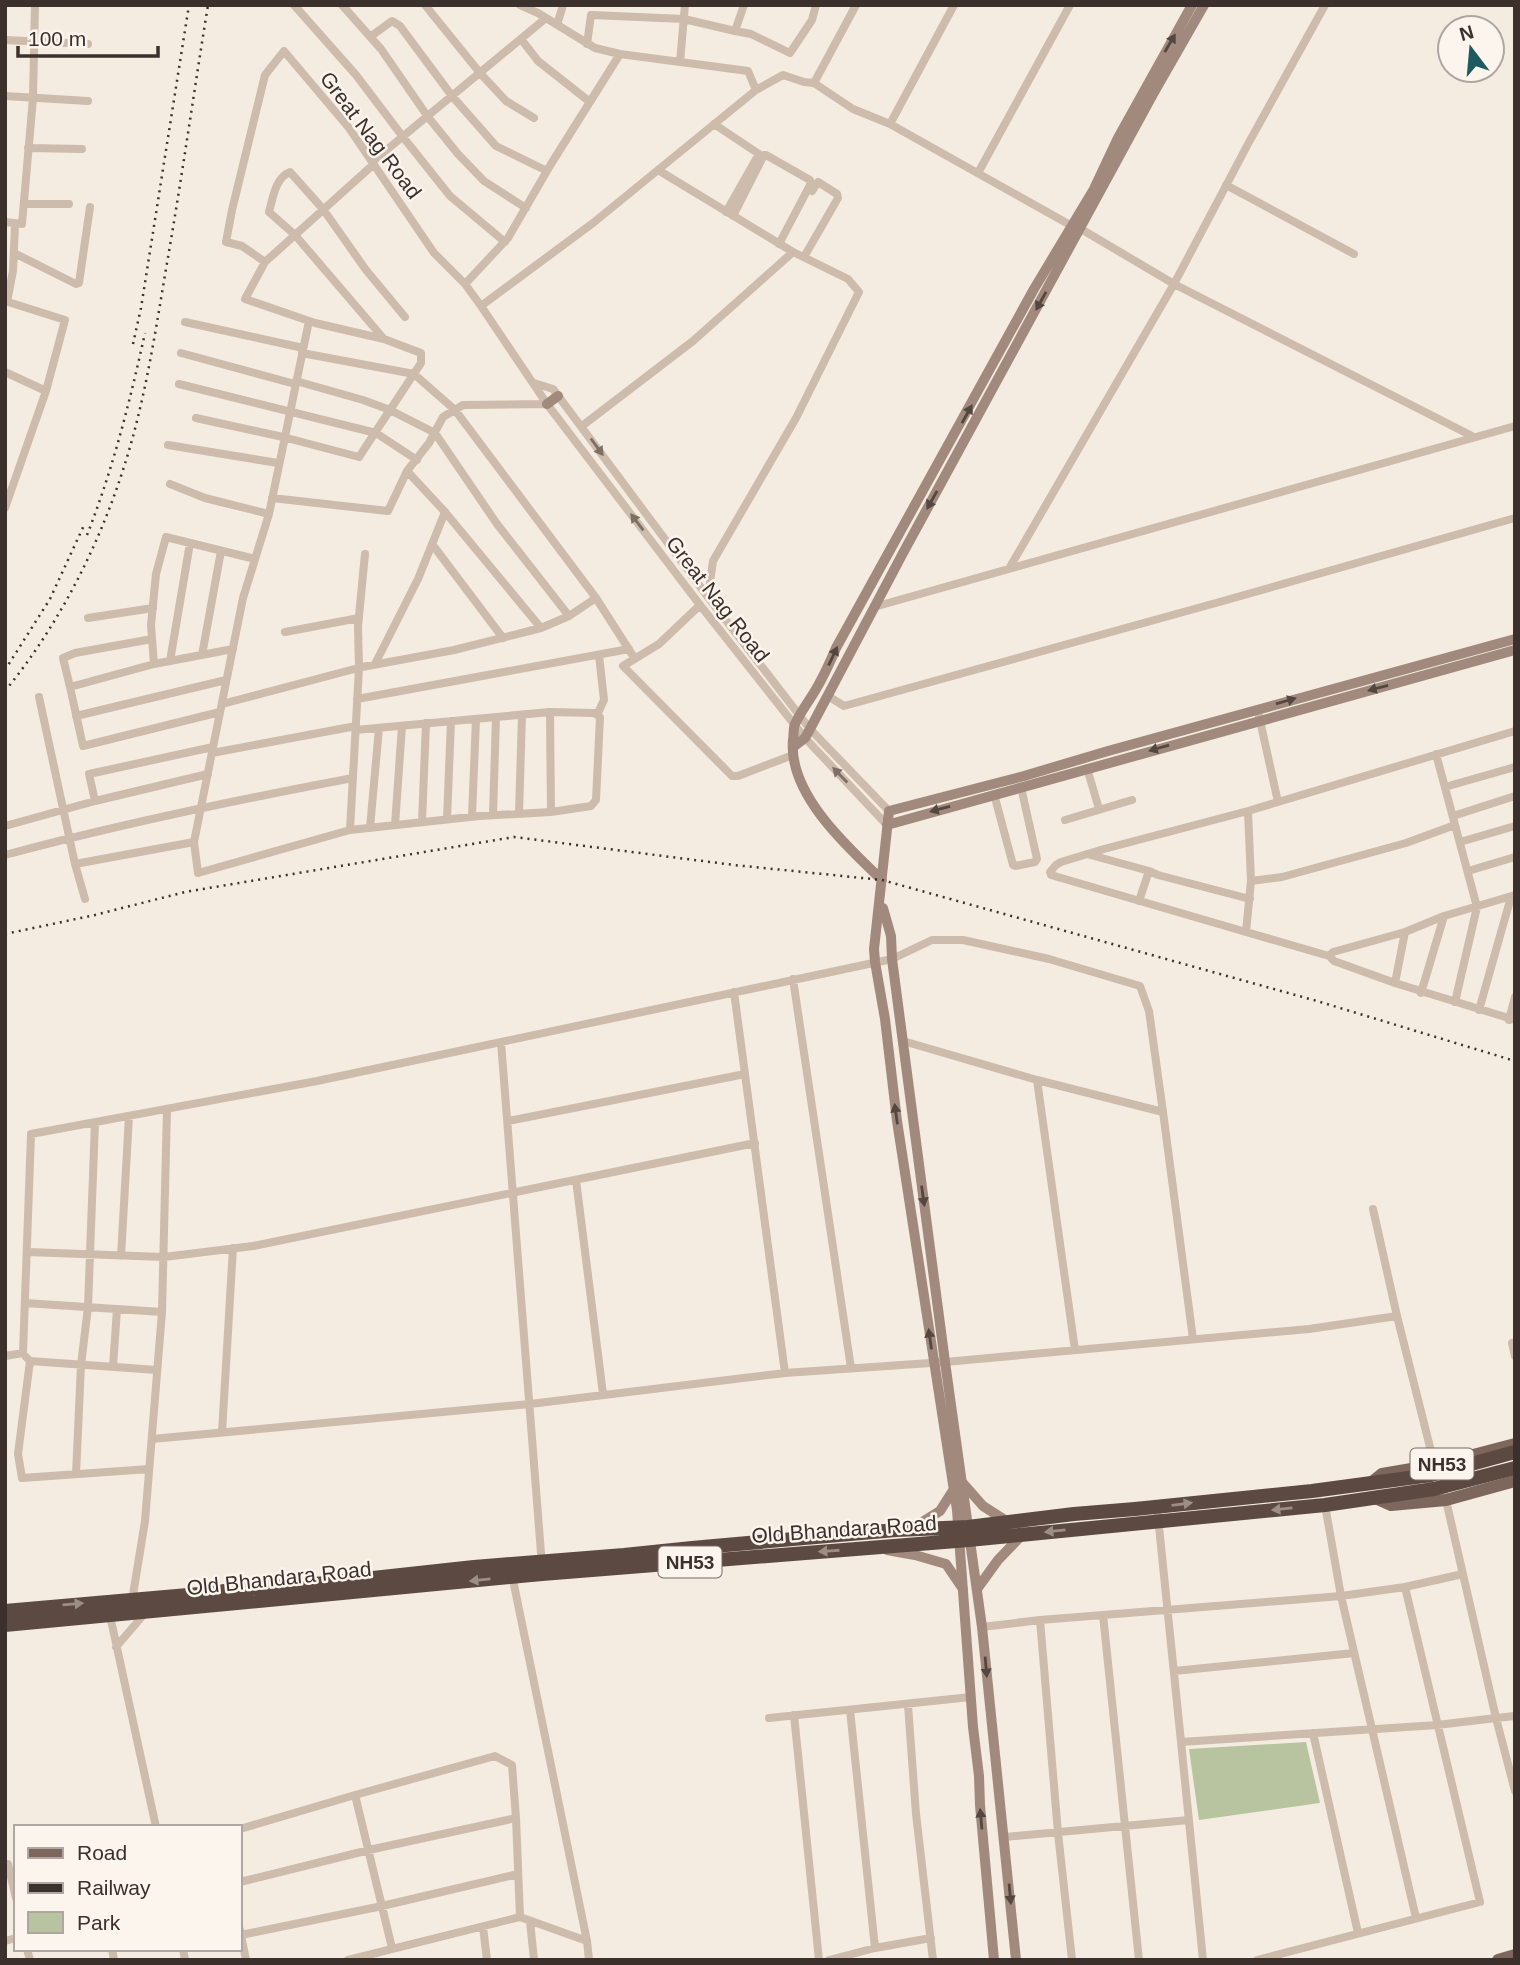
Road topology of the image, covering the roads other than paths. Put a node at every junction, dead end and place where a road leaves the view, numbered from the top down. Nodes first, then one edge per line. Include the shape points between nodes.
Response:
1 (35, 5) edge
2 (294, 5) edge
3 (342, 5) edge
4 (425, 5) edge
5 (520, 5) edge
6 (563, 5) edge
7 (594, 5) edge
8 (618, 5) edge
9 (685, 5) edge
10 (744, 5) edge
11 (816, 5) edge
12 (856, 5) edge
13 (954, 5) edge
14 (1070, 5) edge
15 (1192, 5) edge
16 (1204, 5) edge
17 (1325, 5) edge
18 (534, 8) edge
19 (591, 15) junction
20 (615, 16) junction
21 (546, 18) junction
22 (684, 19) junction
23 (557, 25) junction
24 (735, 30) junction
25 (370, 37) junction
26 (521, 39) junction
27 (5, 40) edge
28 (34, 41) junction
29 (88, 44) dead end
30 (587, 44) junction
31 (621, 54) junction
32 (680, 62) junction
33 (480, 73) junction
34 (814, 83) junction
35 (756, 90) junction
36 (5, 96) edge
37 (452, 96) junction
38 (33, 98) junction
39 (88, 101) dead end
40 (590, 102) junction
41 (428, 117) junction
42 (534, 118) dead end
43 (714, 124) junction
44 (890, 124) junction
45 (403, 137) junction
46 (28, 148) junction
47 (82, 149) dead end
48 (373, 163) junction
49 (658, 170) junction
50 (547, 171) junction
51 (978, 173) junction
52 (1226, 185) junction
53 (24, 204) junction
54 (69, 204) dead end
55 (90, 207) dead end
56 (526, 208) junction
57 (323, 209) junction
58 (730, 214) junction
59 (5, 222) edge
60 (15, 224) junction
61 (1076, 228) junction
62 (295, 235) junction
63 (505, 242) junction
64 (781, 245) junction
65 (793, 252) junction
66 (14, 253) junction
67 (1354, 254) dead end
68 (804, 257) junction
69 (265, 262) junction
70 (465, 284) junction
71 (1174, 284) junction
72 (6, 302) edge
73 (481, 306) junction
74 (405, 317) dead end
75 (309, 321) junction
76 (185, 322) dead end
77 (384, 339) junction
78 (302, 351) junction
79 (181, 353) dead end
80 (5, 372) edge
81 (414, 374) junction
82 (295, 383) junction
83 (534, 383) junction
84 (179, 384) dead end
85 (46, 391) junction
86 (558, 396) junction
87 (547, 404) junction
88 (289, 410) junction
89 (390, 410) junction
90 (455, 410) junction
91 (195, 418) dead end
92 (582, 426) junction
93 (1515, 426) edge
94 (376, 433) junction
95 (435, 433) junction
96 (283, 437) junction
97 (1474, 438) junction
98 (168, 445) dead end
99 (417, 460) junction
100 (278, 463) junction
101 (407, 471) junction
102 (170, 484) dead end
103 (272, 498) junction
104 (5, 508) edge
105 (445, 512) junction
106 (269, 514) junction
107 (1515, 518) edge
108 (190, 543) junction
109 (432, 544) junction
110 (222, 551) junction
111 (365, 554) dead end
112 (255, 559) junction
113 (1010, 567) junction
114 (708, 597) junction
115 (596, 598) junction
116 (862, 603) junction
117 (700, 605) junction
118 (874, 607) junction
119 (153, 608) junction
120 (569, 616) junction
121 (88, 618) dead end
122 (359, 618) junction
123 (541, 628) junction
124 (285, 632) dead end
125 (503, 638) junction
126 (152, 639) junction
127 (1515, 639) edge
128 (233, 649) junction
129 (629, 649) junction
130 (1515, 650) edge
131 (598, 654) junction
132 (202, 655) junction
133 (635, 659) junction
134 (170, 661) junction
135 (154, 664) junction
136 (375, 664) junction
137 (359, 668) junction
138 (226, 680) junction
139 (70, 687) junction
140 (817, 687) junction
141 (828, 696) junction
142 (39, 697) dead end
143 (357, 699) junction
144 (221, 708) junction
145 (550, 712) junction
146 (522, 715) junction
147 (597, 715) junction
148 (1258, 715) junction
149 (76, 716) junction
150 (496, 717) junction
151 (476, 719) junction
152 (798, 720) junction
153 (451, 721) junction
154 (426, 723) junction
155 (401, 726) junction
156 (356, 728) junction
157 (379, 728) junction
158 (1515, 731) edge
159 (807, 733) junction
160 (212, 750) junction
161 (793, 751) junction
162 (1436, 754) junction
163 (1515, 767) edge
164 (1087, 768) junction
165 (208, 774) junction
166 (353, 778) junction
167 (1021, 787) junction
168 (1445, 787) junction
169 (994, 794) junction
170 (1515, 796) edge
171 (1132, 800) dead end
172 (95, 801) junction
173 (1278, 802) junction
174 (201, 807) junction
175 (1099, 809) junction
176 (64, 811) junction
177 (889, 811) junction
178 (1248, 811) junction
179 (551, 812) junction
180 (519, 814) junction
181 (493, 815) junction
182 (472, 817) junction
183 (447, 819) junction
184 (1065, 820) dead end
185 (1454, 820) junction
186 (422, 822) junction
187 (395, 825) junction
188 (887, 825) junction
189 (5, 826) edge
190 (1515, 826) edge
191 (370, 828) junction
192 (350, 830) junction
193 (69, 838) junction
194 (194, 842) junction
195 (1460, 842) junction
196 (1087, 854) junction
197 (5, 855) edge
198 (1515, 857) edge
199 (75, 864) junction
200 (1149, 871) junction
201 (1468, 871) junction
202 (882, 880) junction
203 (1251, 881) junction
204 (1513, 896) edge
205 (85, 899) dead end
206 (1250, 899) junction
207 (881, 901) junction
208 (1139, 901) junction
209 (1477, 907) junction
210 (1444, 916) junction
211 (1246, 932) junction
212 (1405, 932) junction
213 (1329, 956) junction
214 (892, 959) junction
215 (875, 962) junction
216 (793, 979) junction
217 (1395, 983) junction
218 (734, 992) junction
219 (1421, 993) junction
220 (1515, 997) edge
221 (1455, 1002) junction
222 (1479, 1010) junction
223 (1512, 1020) edge
224 (903, 1041) junction
225 (501, 1042) junction
226 (745, 1074) junction
227 (1037, 1080) junction
228 (167, 1109) junction
229 (1163, 1112) junction
230 (129, 1116) junction
231 (508, 1121) junction
232 (95, 1122) junction
233 (754, 1143) junction
234 (576, 1180) junction
235 (514, 1193) junction
236 (1373, 1209) dead end
237 (233, 1248) junction
238 (27, 1252) junction
239 (90, 1255) junction
240 (121, 1256) junction
241 (164, 1257) junction
242 (25, 1303) junction
243 (88, 1307) junction
244 (117, 1309) junction
245 (162, 1312) junction
246 (1397, 1316) junction
247 (1193, 1339) junction
248 (1515, 1342) edge
249 (1075, 1350) junction
250 (23, 1353) junction
251 (5, 1356) edge
252 (1515, 1356) edge
253 (30, 1361) junction
254 (939, 1362) junction
255 (81, 1365) junction
256 (113, 1367) junction
257 (851, 1368) junction
258 (158, 1370) junction
259 (785, 1373) junction
260 (603, 1394) junction
261 (530, 1404) junction
262 (222, 1432) junction
263 (152, 1439) junction
264 (1515, 1444) edge
265 (1515, 1452) edge
266 (1435, 1465) junction
267 (1515, 1468) edge
268 (149, 1469) junction
269 (76, 1474) junction
270 (1515, 1482) edge
271 (958, 1485) junction
272 (1380, 1490) junction
273 (1446, 1500) junction
274 (1325, 1505) junction
275 (1157, 1514) junction
276 (1008, 1522) junction
277 (911, 1529) junction
278 (964, 1534) junction
279 (1022, 1535) junction
280 (787, 1548) junction
281 (875, 1548) junction
282 (542, 1568) junction
283 (511, 1571) junction
284 (1463, 1574) junction
285 (1405, 1587) junction
286 (964, 1589) junction
287 (976, 1589) junction
288 (1341, 1596) junction
289 (131, 1607) junction
290 (109, 1608) junction
291 (1167, 1609) junction
292 (5, 1611) edge
293 (146, 1612) junction
294 (1102, 1615) junction
295 (1040, 1620) junction
296 (5, 1625) edge
297 (982, 1627) junction
298 (116, 1647) junction
299 (1354, 1653) junction
300 (1174, 1671) junction
301 (971, 1697) junction
302 (908, 1705) junction
303 (850, 1710) junction
304 (794, 1715) junction
305 (1515, 1716) edge
306 (769, 1718) dead end
307 (1496, 1718) junction
308 (1437, 1725) junction
309 (1373, 1729) junction
310 (1313, 1733) junction
311 (1181, 1742) junction
312 (1515, 1791) edge
313 (355, 1795) junction
314 (516, 1818) junction
315 (1189, 1820) junction
316 (156, 1825) edge
317 (1124, 1827) junction
318 (242, 1828) edge
319 (1058, 1833) junction
320 (1005, 1837) junction
321 (369, 1850) junction
322 (5, 1853) edge
323 (7, 1865) edge
324 (518, 1874) junction
325 (242, 1882) edge
326 (14, 1891) edge
327 (382, 1906) junction
328 (520, 1917) junction
329 (1416, 1918) junction
330 (530, 1921) junction
331 (483, 1927) junction
332 (242, 1933) edge
333 (1359, 1933) junction
334 (931, 1938) junction
335 (587, 1941) junction
336 (242, 1942) edge
337 (392, 1948) junction
338 (875, 1948) junction
339 (1515, 1955) edge
340 (246, 1960) edge
341 (348, 1960) edge
342 (487, 1960) edge
343 (534, 1960) edge
344 (589, 1960) edge
345 (819, 1960) edge
346 (829, 1960) edge
347 (933, 1960) edge
348 (994, 1960) edge
349 (1016, 1960) edge
350 (1072, 1960) edge
351 (1139, 1960) edge
352 (1203, 1960) edge
353 (1257, 1960) edge
354 (1498, 1960) edge

1 - 28 street
2 - 45 street
3 - 25 street
4 - 33 street
5 - 18 street
6 - 23 street
7 - 19 street
8 - 20 street
9 - 22 street
10 - 24 street
11 - 24 street via 812,20 790,52
12 - 34 street
13 - 44 street
14 - 51 street
61 -> 15 main road via 1118,138
16 - 61 main road
17 - 52 street
18 - 21 street
19 - 20 street
19 - 30 street
20 - 22 street
21 - 23 street
21 - 26 street
22 - 24 street
22 - 32 street
23 - 30 street
25 - 37 street via 392,21 400,26
25 - 41 street
26 - 33 street
26 - 40 street via 538,61
27 - 28 street
28 - 29 street
28 - 38 street
30 - 31 street
31 - 32 street
31 - 40 street
32 - 35 street via 748,71
33 - 37 street
33 - 42 street via 506,101
34 - 35 street via 783,75
34 - 44 street
35 - 43 street
36 - 38 street
37 - 41 street
37 - 50 street via 496,146
38 - 39 street
38 - 46 street
40 - 50 street
41 - 45 street
41 - 56 street via 484,181
43 - 49 street
43 - 58 street via 759,154
44 - 51 street
45 - 48 street
45 - 63 street via 450,196
46 - 47 street
46 - 53 street
48 - 57 street
48 - 69 street, Great Nag Road via 284,51 265,75 226,242 242,246
48 - 70 street, Great Nag Road via 434,253
49 - 58 street
49 - 73 street
50 - 56 street
51 - 61 street
52 - 67 street
52 - 71 street
53 - 54 street
53 - 60 street via 22,224
55 - 66 street via 79,283
56 - 63 street
57 - 62 street
57 - 62 street via 290,172 283,174 269,212
57 - 74 street
58 - 64 street
58 - 64 street via 764,155 810,180
59 - 60 street
60 - 66 street
61 - 71 street
116 -> 61 main road via 1034,289
61 -> 118 main road
62 - 69 street
62 - 77 street
63 - 70 street
64 - 65 street
64 - 68 street via 820,183 838,198
65 - 68 street
65 - 92 street via 694,341
66 - 72 street
68 - 114 street via 848,279 859,292 796,418 713,561
69 - 75 street via 245,299
70 - 73 street, Great Nag Road
71 - 97 street
71 - 113 street
72 - 85 street via 65,320
73 - 83 street, Great Nag Road
75 - 77 street
75 - 78 street
76 - 78 street
77 - 81 street via 421,353
78 - 81 street
78 - 82 street
79 - 82 street
80 - 85 street
81 - 89 street
81 - 90 street
82 - 88 street
82 - 89 street
83 - 86 street via 553,389
83 - 87 street, Great Nag Road
84 - 88 street
85 - 104 street
86 - 87 main road
86 - 92 street
87 - 90 street via 463,405
117 -> 87 street, Great Nag Road
88 - 94 street
88 - 96 street
89 - 94 street
89 - 95 street
90 - 95 street via 443,417
90 - 115 street
91 - 96 street
92 -> 114 street
93 - 97 street
94 - 96 street via 359,457
94 - 99 street
95 - 99 street
95 - 120 street via 497,524
96 - 100 street
97 - 113 street
98 - 100 street
99 - 101 street
100 - 103 street
101 - 103 street via 388,511
101 - 105 street
102 - 106 street
103 - 106 street
105 - 109 street
105 - 123 street
106 - 112 street
107 - 141 street via 844,706
108 - 110 street
108 - 119 street via 166,537
108 - 134 street
109 - 125 street
109 - 136 street
110 - 112 street
110 - 132 street
111 - 122 street
112 - 128 street
113 - 118 street
114 - 152 street
115 - 120 street
115 - 129 street
116 - 118 main road
140 -> 116 main road
117 - 133 street via 659,644
117 - 152 street, Great Nag Road
118 - 141 main road
119 - 121 street
119 - 126 street
120 - 123 street
122 - 124 street
122 - 137 street
123 - 125 street
125 - 136 street
126 - 135 street
126 - 139 street via 64,658
148 -> 127 main road
128 - 132 street
128 - 138 street
129 - 131 street
129 - 133 street
130 -> 148 main road
131 - 143 street
131 - 147 street via 604,700
132 - 134 street
133 - 161 street via 623,666 732,776
134 - 135 street
135 - 139 street
136 - 137 street
137 - 143 street
137 - 144 street
138 - 144 street
138 - 149 street
139 - 149 street
140 - 141 main road
140 - 152 main road
141 - 159 main road
142 - 176 street
143 - 156 street
144 - 149 street via 83,746
144 - 160 street
145 - 146 street
145 - 147 street
145 - 179 street
146 - 150 street
146 - 180 street
147 - 179 street via 596,800 591,806
148 -> 164 main road
148 - 173 street
148 - 177 main road
150 - 151 street
150 - 181 street
151 - 153 street
151 - 182 street
152 - 159 street, Great Nag Road
152 - 161 main road
153 - 154 street
153 - 183 street
154 - 155 street
154 - 186 street
155 - 157 street
155 - 187 street
156 - 157 street
156 - 160 street
156 - 166 street
157 - 191 street
158 - 162 street
159 - 161 main road
159 - 177 street
188 -> 159 street, Great Nag Road
160 - 165 street
160 - 172 street via 89,774
161 - 202 main road via 800,780 833,832
162 - 168 street
162 - 173 street
163 - 168 street
164 - 167 main road
164 - 175 street
165 - 172 street
165 - 174 street
166 - 174 street
166 - 192 street
167 - 169 main road
167 - 169 street via 1035,862 1013,865
168 - 185 street
169 -> 188 main road
170 - 185 street
171 - 175 street
172 - 176 street
173 - 178 street
174 - 193 street
174 - 194 street
175 - 184 street
176 - 189 street
176 - 193 street
177 - 188 main road
178 - 196 street
178 - 203 street
179 - 180 street
180 - 181 street
181 - 182 street
182 - 183 street
183 - 186 street
185 - 195 street
185 - 203 street via 1394,847
186 - 187 street
187 - 191 street
188 - 202 main road
190 - 195 street
191 - 192 street
192 - 194 street via 198,873
193 - 197 street
193 - 199 street
194 - 199 street
195 - 201 street
196 - 200 street
196 - 208 street via 1056,865 1051,875
198 - 201 street
199 - 205 street
200 - 206 street
200 - 208 street
201 - 209 street
202 - 207 main road
203 - 206 street
204 - 209 street
204 - 222 street
206 - 211 street
207 - 214 main road
207 - 215 main road
208 - 211 street
209 - 210 street
209 - 221 street
210 - 212 street
210 - 219 street
211 - 213 street
212 - 213 street
212 - 217 street
213 - 217 street
214 - 215 street
214 - 224 main road
214 - 229 street via 932,940 963,940 1140,986 1149,1010
215 - 216 street
254 -> 215 main road
216 - 218 street
216 - 257 street
217 - 219 street
218 - 225 street
218 - 226 street
219 - 221 street
220 - 223 street
221 - 222 street
222 - 223 street
224 - 227 street
224 -> 254 main road
225 - 228 street
225 - 231 street
226 - 231 street
226 - 233 street
227 - 229 street
227 - 249 street
228 - 230 street
228 - 241 street
229 - 247 street
230 - 232 street
230 - 240 street
231 - 235 street
232 - 238 street via 31,1134
232 - 239 street
233 - 234 street
233 - 259 street
234 - 235 street
234 - 260 street
235 - 237 street
235 - 261 street
236 - 246 street
237 - 241 street
237 - 262 street
238 - 239 street
238 - 242 street
239 - 240 street
239 - 243 street
240 - 241 street
241 - 245 street
242 - 243 street
242 - 250 street
243 - 244 street
243 - 255 street
244 - 245 street
244 - 256 street
245 - 258 street
246 - 247 street
246 - 266 street
247 - 249 street
248 - 252 street
249 - 254 street
250 - 251 street
250 - 253 street
253 - 255 street
253 - 269 street via 18,1454 22,1478
254 - 257 street
254 - 271 main road
255 - 256 street
255 - 269 street
256 - 258 street
257 - 259 street
258 - 263 street
259 - 260 street
260 - 261 street
261 - 262 street
261 - 282 street
262 - 263 street
263 - 268 street
264 - 266 main road, NH53
265 - 272 highway, NH53
266 - 272 main road, NH53 via 1382,1474
266 - 273 street
267 - 272 highway via 1434,1489
268 - 269 street
268 - 289 street
270 - 273 main road, Old Bhandara Road / NH53
271 - 276 main road
271 - 277 main road via 940,1511
271 - 278 main road
272 - 273 main road, Old Bhandara Road / NH53 via 1391,1505
272 - 274 highway, Old Bhandara Road / NH53
275 -> 272 highway, NH53 via 1312,1491
273 - 284 street
274 -> 275 highway, Old Bhandara Road / NH53
274 - 288 street
275 - 276 highway, NH53 via 1074,1514
275 -> 279 highway, Old Bhandara Road / NH53
275 - 291 street
276 - 278 highway, NH53
277 - 278 highway, NH53
277 - 280 highway, NH53
278 - 279 highway, Old Bhandara Road / NH53
278 - 281 highway, Old Bhandara Road / NH53
278 - 286 main road
278 - 287 main road
279 - 287 main road
281 -> 280 highway, Old Bhandara Road / NH53
280 - 282 highway, Old Bhandara Road / NH53
281 - 286 main road via 946,1564
282 - 283 highway, Old Bhandara Road / NH53
283 - 289 highway, NH53 via 232,1590
283 -> 293 highway, Old Bhandara Road / NH53
283 - 335 street
284 - 285 street
284 - 307 street
285 - 288 street
285 - 308 street
286 - 301 main road
287 - 297 main road
288 - 291 street
288 - 299 street
289 - 290 highway, Old Bhandara Road / NH53
289 - 293 highway, Old Bhandara Road / NH53
292 -> 290 highway, NH53
290 - 296 highway, Old Bhandara Road / NH53
290 - 298 street
291 - 294 street
291 - 300 street
293 - 298 street
294 - 295 street
294 - 317 street
295 - 297 street
295 - 319 street
297 -> 320 main road
298 - 316 street
299 - 300 street
299 - 309 street
300 - 311 street
301 - 302 street
348 -> 301 main road
302 - 303 street
302 - 334 street
303 - 304 street
303 - 338 street
304 - 306 street
304 - 345 street
305 - 307 street
307 - 308 street
307 - 312 street
308 - 309 street
308 - 329 street via 1480,1902
309 - 310 street
309 - 329 street
310 - 311 street
310 - 333 street
311 - 315 street
313 - 314 street via 495,1756 512,1765
313 - 318 street
313 - 321 street
314 - 321 street
314 - 324 street
315 - 317 street
315 - 352 street
317 - 319 street
317 - 351 street
319 - 320 street
319 - 350 street
320 -> 349 main road
321 - 325 street
321 - 327 street
322 - 323 street
323 - 326 street
324 - 327 street
324 - 328 street
327 - 332 street
327 - 337 street
328 - 330 street
328 - 331 street
329 - 333 street
330 - 335 street
330 - 343 street
331 - 337 street
331 - 342 street
333 - 353 street
334 - 338 street
334 - 347 street
335 - 344 street
336 - 340 street
337 - 341 street
338 - 346 street
339 - 354 main road

